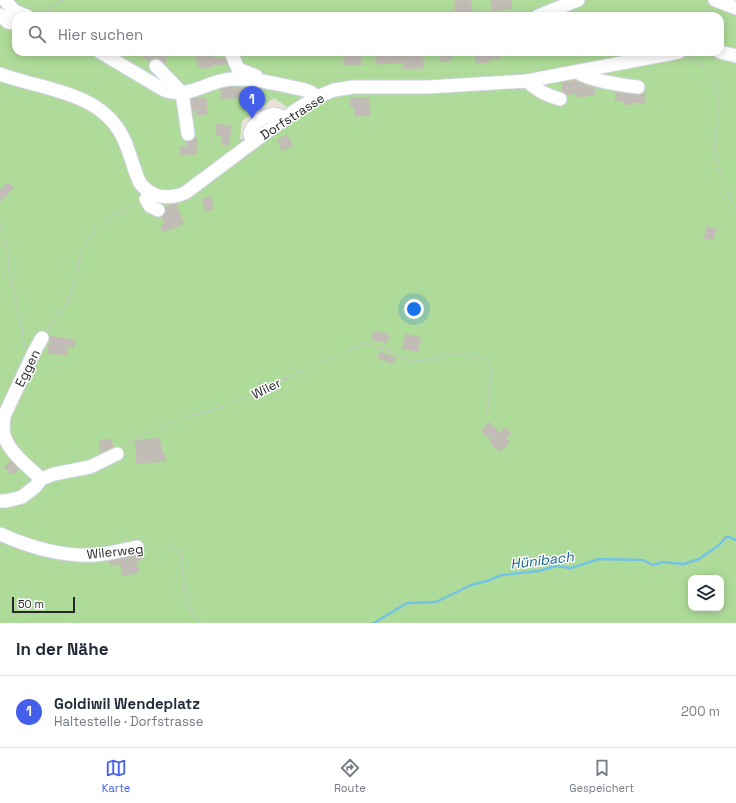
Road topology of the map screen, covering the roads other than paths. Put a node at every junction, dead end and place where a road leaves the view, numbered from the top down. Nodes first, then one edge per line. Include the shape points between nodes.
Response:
1 (5, 0) edge
2 (578, 0) edge
3 (715, 0) edge
4 (736, 8) edge
5 (16, 12) edge
6 (548, 12) edge
7 (0, 15) edge
8 (12, 23) edge
9 (724, 53) edge
10 (107, 56) edge
11 (233, 56) edge
12 (656, 56) edge
13 (736, 56) edge
14 (156, 66) dead end
15 (577, 72) junction
16 (0, 74) edge
17 (261, 81) junction
18 (527, 81) junction
19 (638, 87) dead end
20 (182, 93) junction
21 (317, 97) junction
22 (560, 99) dead end
23 (188, 134) dead end
24 (148, 196) junction
25 (158, 210) dead end
26 (42, 338) road end
27 (117, 454) road end
28 (41, 478) junction
29 (0, 501) edge
30 (0, 534) edge
31 (137, 547) road end

1 - 5 street
2 - 6 street
3 - 4 street
7 - 8 street
9 - 13 street
10 - 20 street via 164,90
11 - 17 street via 238,69 256,76
12 - 15 street, Dorfstrasse
14 - 20 street
15 - 18 street, Dorfstrasse
15 - 19 street via 594,79
16 - 24 street via 80,98 112,119 121,133 136,176
17 - 20 street via 227,80
17 - 21 street via 305,90
18 - 21 street, Dorfstrasse via 428,87 353,87 334,90
18 - 22 street via 534,88
20 - 23 street
21 - 24 street, Dorfstrasse via 185,192 167,197
24 - 25 street via 150,206
26 - 28 street, Eggen via 4,416 2,426 4,438 14,452
27 - 28 street via 90,467
28 - 29 street via 35,487 22,496
30 - 31 street, Wilerweg via 45,550 84,555

